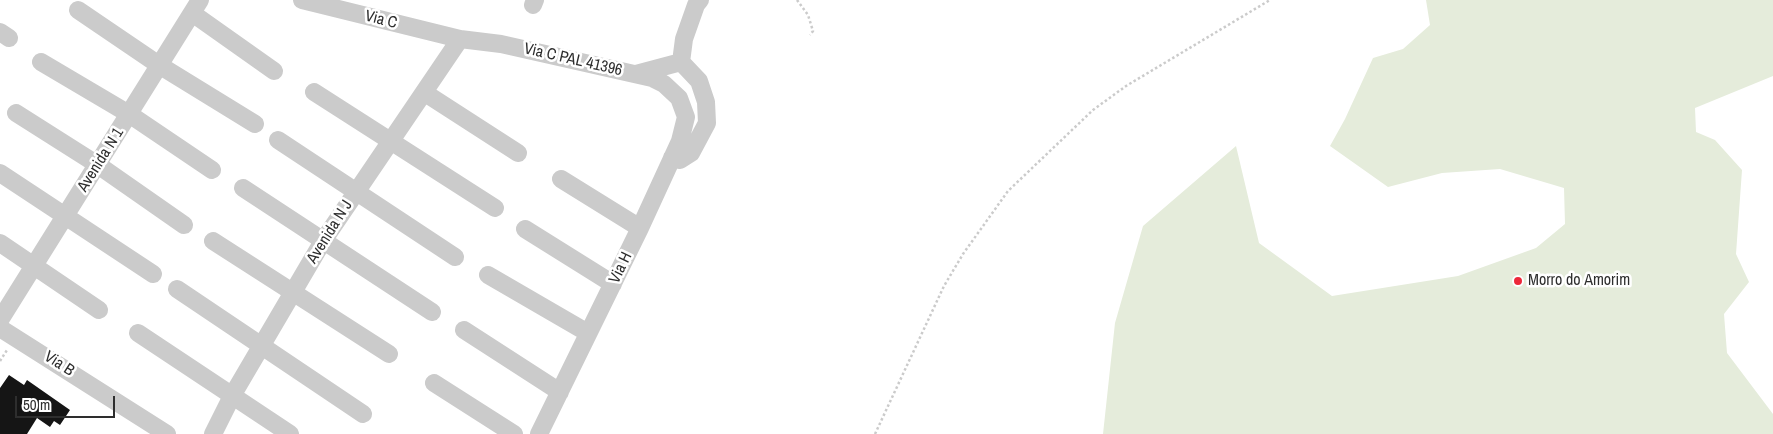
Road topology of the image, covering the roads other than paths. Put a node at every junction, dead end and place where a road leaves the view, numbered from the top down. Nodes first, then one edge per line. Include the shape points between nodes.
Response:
1 (302, 0) edge
2 (700, 0) edge
3 (196, 7) edge
4 (78, 10) dead end
5 (460, 39) junction
6 (41, 62) dead end
7 (680, 62) junction
8 (159, 65) junction
9 (274, 71) dead end
10 (636, 74) junction
11 (314, 92) dead end
12 (425, 93) junction
13 (679, 98) joint
14 (16, 113) dead end
15 (129, 114) junction
16 (256, 124) dead end
17 (278, 140) dead end
18 (392, 142) junction
19 (518, 153) dead end
20 (672, 158) junction
21 (98, 166) junction
22 (212, 170) dead end
23 (0, 173) edge
24 (561, 179) dead end
25 (243, 188) dead end
26 (356, 190) junction
27 (495, 208) dead end
28 (65, 217) junction
29 (184, 225) dead end
30 (640, 228) junction
31 (525, 229) dead end
32 (213, 241) dead end
33 (323, 241) junction
34 (0, 243) edge
35 (455, 257) dead end
36 (34, 265) junction
37 (153, 274) dead end
38 (488, 275) dead end
39 (613, 284) junction
40 (177, 290) dead end
41 (292, 294) junction
42 (99, 310) dead end
43 (432, 312) dead end
44 (0, 320) edge
45 (0, 328) edge
46 (464, 330) dead end
47 (138, 333) dead end
48 (588, 333) junction
49 (261, 345) junction
50 (389, 354) dead end
51 (434, 383) dead end
52 (560, 392) junction
53 (232, 396) junction
54 (363, 414) dead end
55 (167, 434) edge
56 (213, 434) edge
57 (290, 434) edge
58 (514, 434) edge
59 (539, 434) edge

1 - 5 street, Via C
2 - 7 street via 684,39
3 - 8 street, Avenida N 1
3 - 9 street
4 - 8 street
5 - 10 street, Via C PAL 41396 via 501,44
5 - 12 street, Avenida N J
6 - 15 street
7 - 10 street
7 - 20 street via 699,81 708,123 691,153 680,160
8 - 15 street, Avenida N 1
8 - 16 street
10 - 13 street, Via C PAL 41396 via 664,84
11 - 18 street
12 - 18 street, Avenida N J
12 - 19 street
13 - 20 street, Via H via 686,117
14 - 21 street
15 - 21 street, Avenida N 1
15 - 22 street
17 - 26 street
18 - 26 street, Avenida N J
18 - 27 street
20 - 30 street, Via H
21 - 28 street, Avenida N 1
21 - 29 street
23 - 28 street
24 - 30 street
25 - 33 street
26 - 33 street, Avenida N J
26 - 35 street
28 - 36 street, Avenida N 1
28 - 37 street
30 - 39 street, Via H
31 - 39 street
32 - 41 street
33 - 41 street, Avenida N J
33 - 43 street
34 - 36 street
36 - 42 street
36 - 44 street, Avenida N 1
38 - 48 street
39 - 48 street, Via H
40 - 49 street
41 - 49 street, Avenida N J
41 - 50 street
45 - 55 street, Via B
46 - 52 street
47 - 53 street
48 - 52 street, Via H
49 - 53 street, Avenida N J
49 - 54 street
51 - 58 street
52 - 59 street, Via H
53 - 56 street, Avenida N J
53 - 57 street

